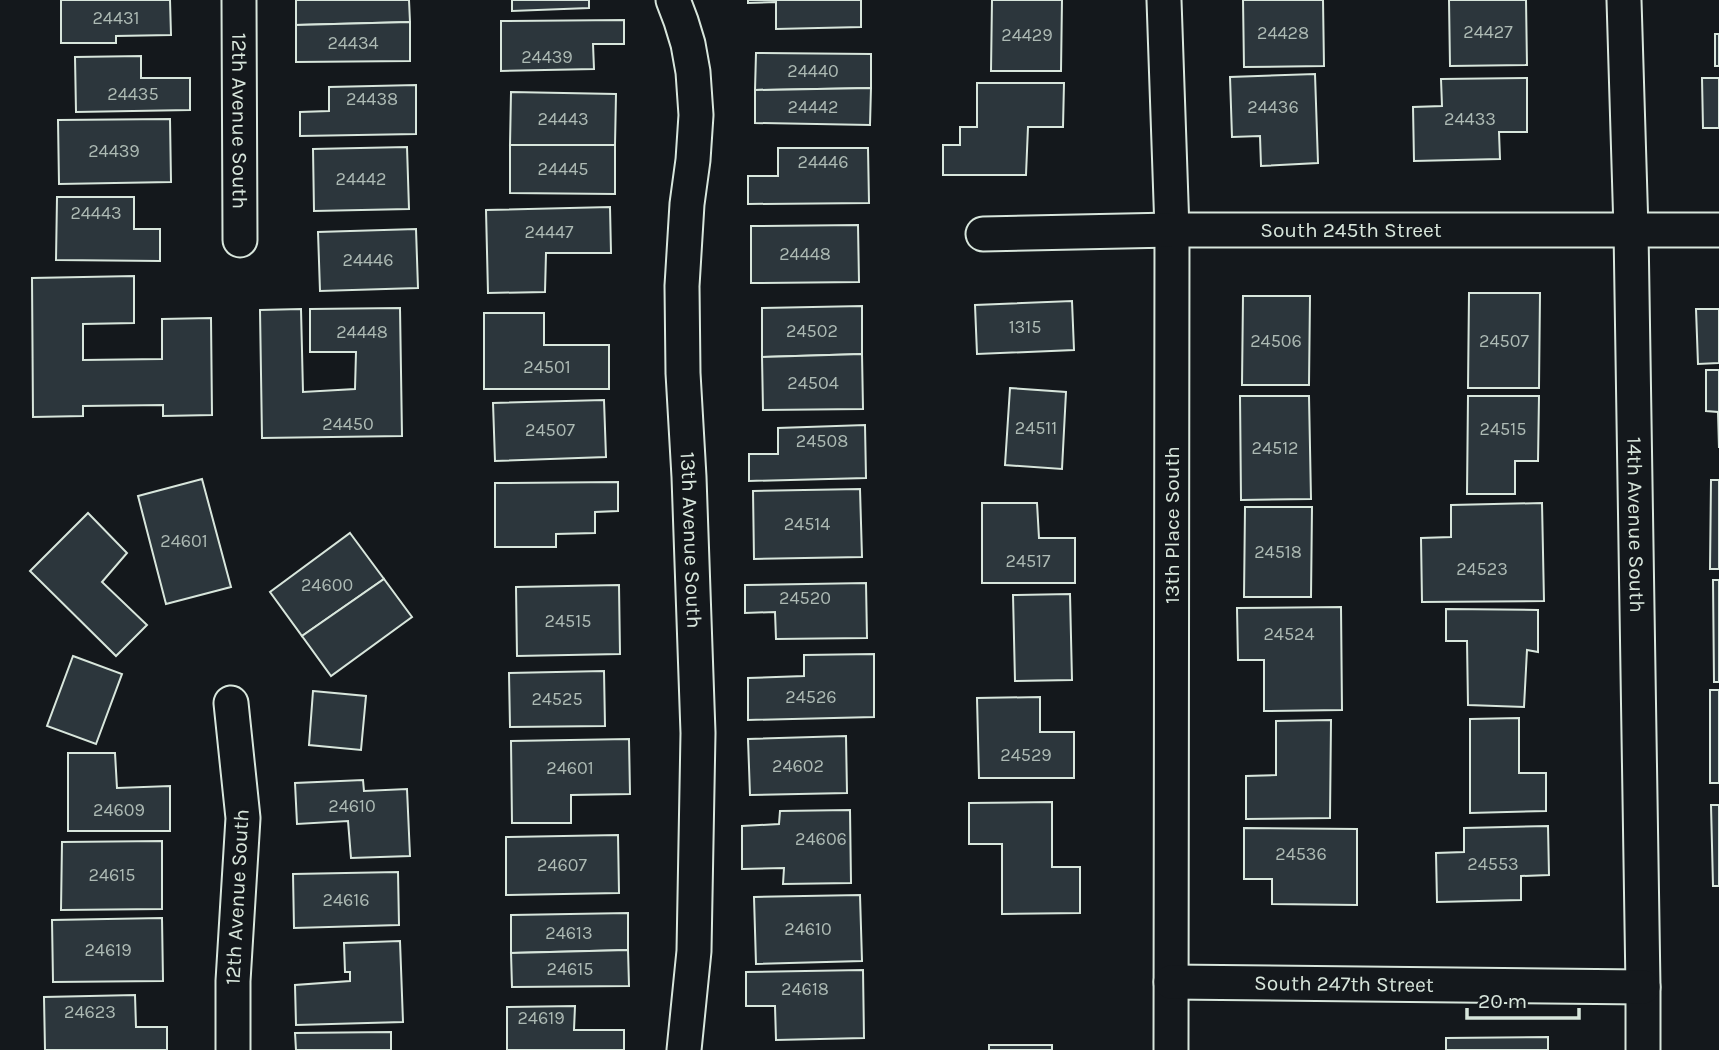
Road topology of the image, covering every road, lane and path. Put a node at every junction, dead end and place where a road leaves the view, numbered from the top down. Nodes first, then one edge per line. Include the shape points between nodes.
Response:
1 (239, 0) edge
2 (673, 0) edge
3 (1164, 0) edge
4 (1624, 0) edge
5 (1172, 230) junction
6 (1631, 230) junction
7 (1719, 230) edge
8 (983, 233) dead end
9 (240, 240) dead end
10 (231, 703) dead end
11 (1171, 982) junction
12 (1643, 987) junction
13 (233, 1050) edge
14 (684, 1050) edge
15 (1171, 1050) edge
16 (1643, 1050) edge

1 - 9 street, 12th Avenue South
2 - 14 street, 13th Avenue South via 685,32 696,115 682,334 698,733 694,951
3 - 5 street, 13th Place South
4 - 6 street, 14th Avenue South
5 - 6 street, South 245th Street
5 - 8 street, South 245th Street
5 - 11 street, 13th Place South
6 - 7 street, South 245th Street
6 - 12 street, 14th Avenue South
10 - 13 street, 12th Avenue South via 243,818
11 - 12 street, South 247th Street
11 - 15 street, 13th Place South
12 - 16 street, 14th Avenue South

